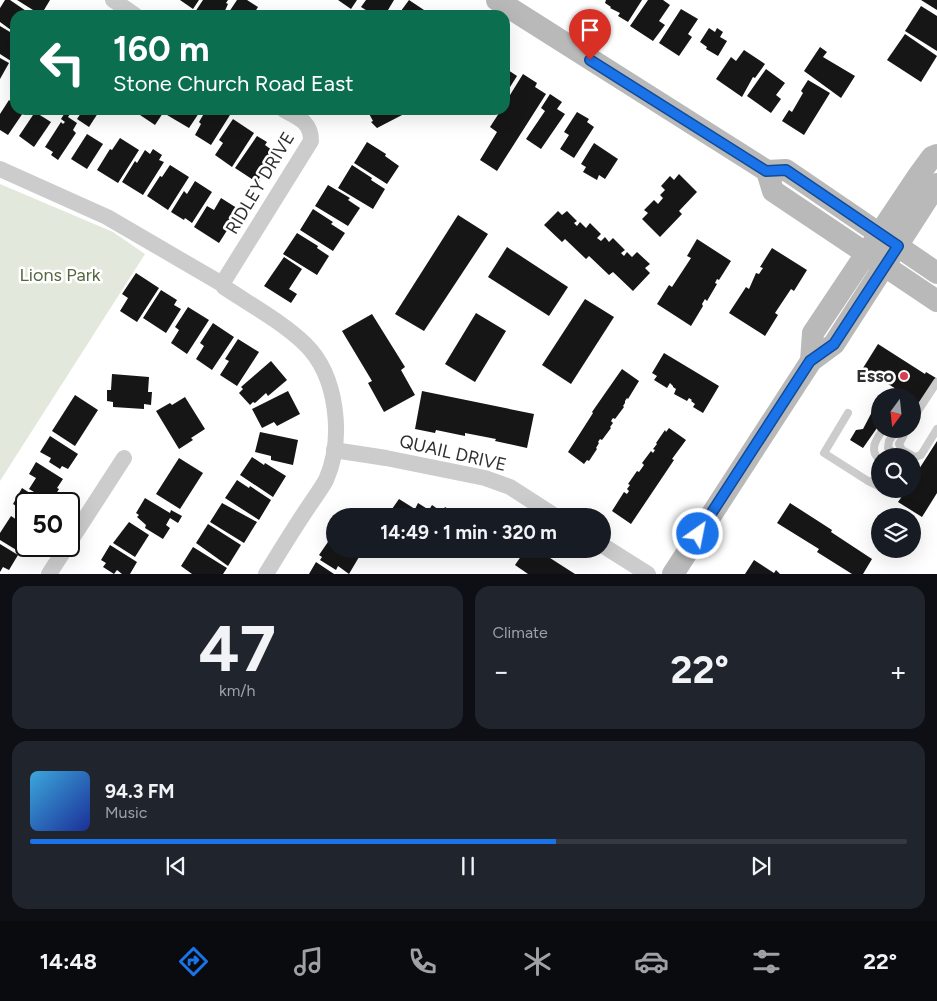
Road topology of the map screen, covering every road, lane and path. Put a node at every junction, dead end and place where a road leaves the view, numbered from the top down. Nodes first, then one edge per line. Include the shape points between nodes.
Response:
1 (113, 0) edge
2 (497, 0) edge
3 (128, 10) edge
4 (293, 115) edge
5 (937, 155) edge
6 (0, 169) edge
7 (766, 171) junction
8 (937, 184) edge
9 (879, 233) junction
10 (898, 246) junction
11 (865, 253) junction
12 (884, 266) junction
13 (937, 273) edge
14 (222, 284) junction
15 (937, 301) edge
16 (810, 361) junction
17 (937, 382) edge
18 (921, 406) edge
19 (848, 413) dead end
20 (937, 429) edge
21 (334, 450) junction
22 (921, 455) edge
23 (124, 458) dead end
24 (868, 481) junction
25 (871, 482) edge
26 (871, 482) edge
27 (543, 508) edge
28 (80, 526) edge
29 (611, 551) edge
30 (60, 557) edge
31 (49, 574) edge
32 (266, 574) edge
33 (648, 574) edge
34 (673, 574) edge

1 - 3 street
2 - 7 main road
4 - 14 street, RIDLEY DRIVE via 307,125 311,141
5 - 9 main road via 932,157
6 - 14 street via 107,217
7 - 9 main road via 786,170
7 - 11 main road via 773,190
8 - 10 main road
9 - 10 main road
9 - 11 main road
10 - 12 main road
10 - 13 main road
11 - 12 main road
11 - 16 main road via 813,333
12 - 15 main road
12 - 16 main road via 834,344
14 - 21 street via 304,342 316,358 332,390 336,419
16 - 34 main road
17 - 18 lane
19 - 24 lane via 824,453
20 - 22 lane
21 - 27 street, QUAIL DRIVE via 485,478 510,487
21 - 32 street via 326,480
23 - 28 street
24 - 25 lane
24 - 26 lane
29 - 33 street
30 - 31 street

